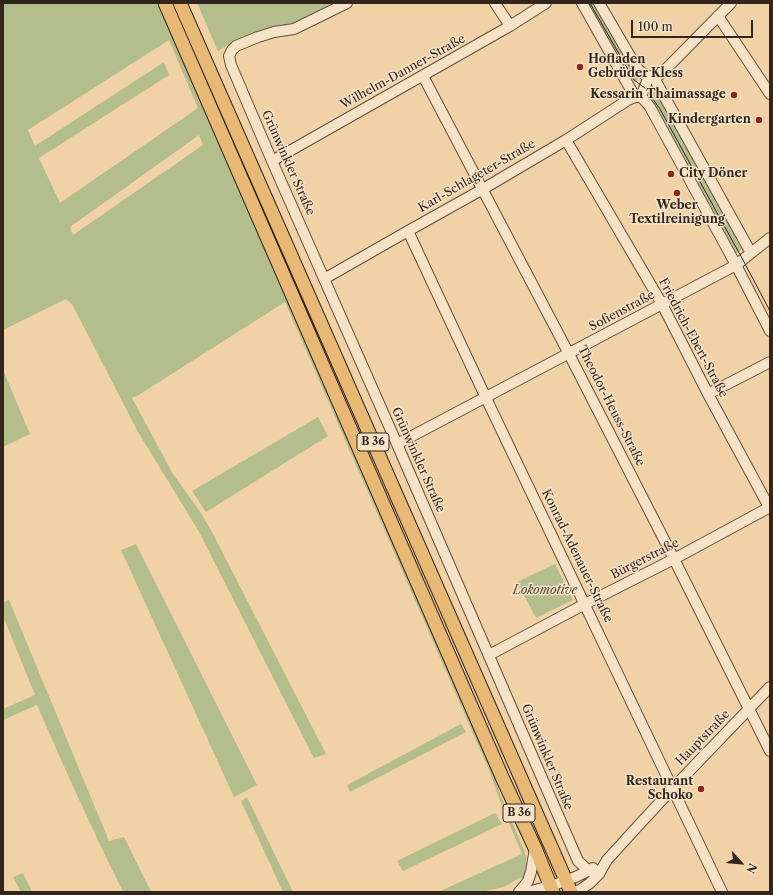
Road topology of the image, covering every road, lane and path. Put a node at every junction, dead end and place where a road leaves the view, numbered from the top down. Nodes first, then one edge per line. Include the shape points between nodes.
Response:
1 (165, 3) edge
2 (180, 3) edge
3 (347, 3) edge
4 (495, 3) edge
5 (546, 3) edge
6 (582, 3) edge
7 (599, 3) edge
8 (731, 3) edge
9 (718, 16) junction
10 (510, 26) junction
11 (423, 76) junction
12 (651, 76) junction
13 (770, 94) edge
14 (638, 97) junction
15 (566, 140) junction
16 (272, 161) junction
17 (483, 189) junction
18 (408, 231) junction
19 (770, 238) edge
20 (751, 253) junction
21 (736, 265) junction
22 (324, 279) junction
23 (662, 304) junction
24 (770, 331) edge
25 (569, 354) junction
26 (770, 362) edge
27 (708, 394) junction
28 (486, 398) junction
29 (397, 444) junction
30 (770, 508) edge
31 (674, 560) junction
32 (585, 604) junction
33 (489, 655) junction
34 (770, 687) edge
35 (748, 709) junction
36 (770, 751) edge
37 (673, 788) junction
38 (535, 848) junction
39 (594, 872) junction
40 (569, 886) edge
41 (552, 889) edge
42 (519, 892) edge
43 (528, 892) edge
44 (574, 892) edge
45 (590, 892) edge
46 (722, 892) edge

1 - 38 main road, B 36
2 - 40 main road, B 36
3 - 16 street, Grünwinkler Straße via 294,29 274,32 236,46 229,56
4 - 10 street
5 - 10 street, Wilhelm-Danner-Straße
6 - 14 street
7 - 12 street via 637,68 641,73
8 - 9 street
9 - 12 street via 662,73
9 - 13 street
10 - 11 street, Wilhelm-Danner-Straße
11 - 16 street, Wilhelm-Danner-Straße
11 - 17 street, Theodor-Heuss-Straße
12 - 14 street
12 - 20 street
14 - 15 street, Karl-Schlageter-Straße via 628,100
14 - 21 street via 650,107
15 - 17 street, Karl-Schlageter-Straße
15 - 23 street, Friedrich-Ebert-Straße
16 - 22 street, Grünwinkler Straße
17 - 18 street, Karl-Schlageter-Straße
17 - 25 street, Theodor-Heuss-Straße
18 - 22 street, Karl-Schlageter-Straße
18 - 28 street, Konrad-Adenauer-Straße
19 - 20 street, Sofienstraße
20 - 21 street, Sofienstraße
21 - 23 street, Sofienstraße
21 - 24 street
22 - 29 street, Grünwinkler Straße
23 - 25 street, Sofienstraße
23 - 27 street, Friedrich-Ebert-Straße
25 - 28 street, Sofienstraße
25 - 31 street, Theodor-Heuss-Straße
26 - 27 street
27 - 30 street, Friedrich-Ebert-Straße
28 - 29 street, Sofienstraße
28 - 32 street, Konrad-Adenauer-Straße
29 - 33 street, Grünwinkler Straße
30 - 31 street, Bürgerstraße
31 - 32 street, Bürgerstraße
31 - 35 street, Theodor-Heuss-Straße
32 - 33 street, Bürgerstraße
32 - 37 street, Konrad-Adenauer-Straße
33 - 39 street, Grünwinkler Straße via 578,861
34 - 35 street, Hauptstraße
35 - 36 street, Theodor-Heuss-Straße
35 - 37 street, Hauptstraße
37 - 39 street, Hauptstraße
37 - 46 street, Konrad-Adenauer-Straße
38 - 41 main road, B 36
38 - 42 street via 528,881
39 - 40 street
39 - 44 street, Hauptstraße via 590,883
39 - 45 street
40 - 41 street
41 - 43 street

